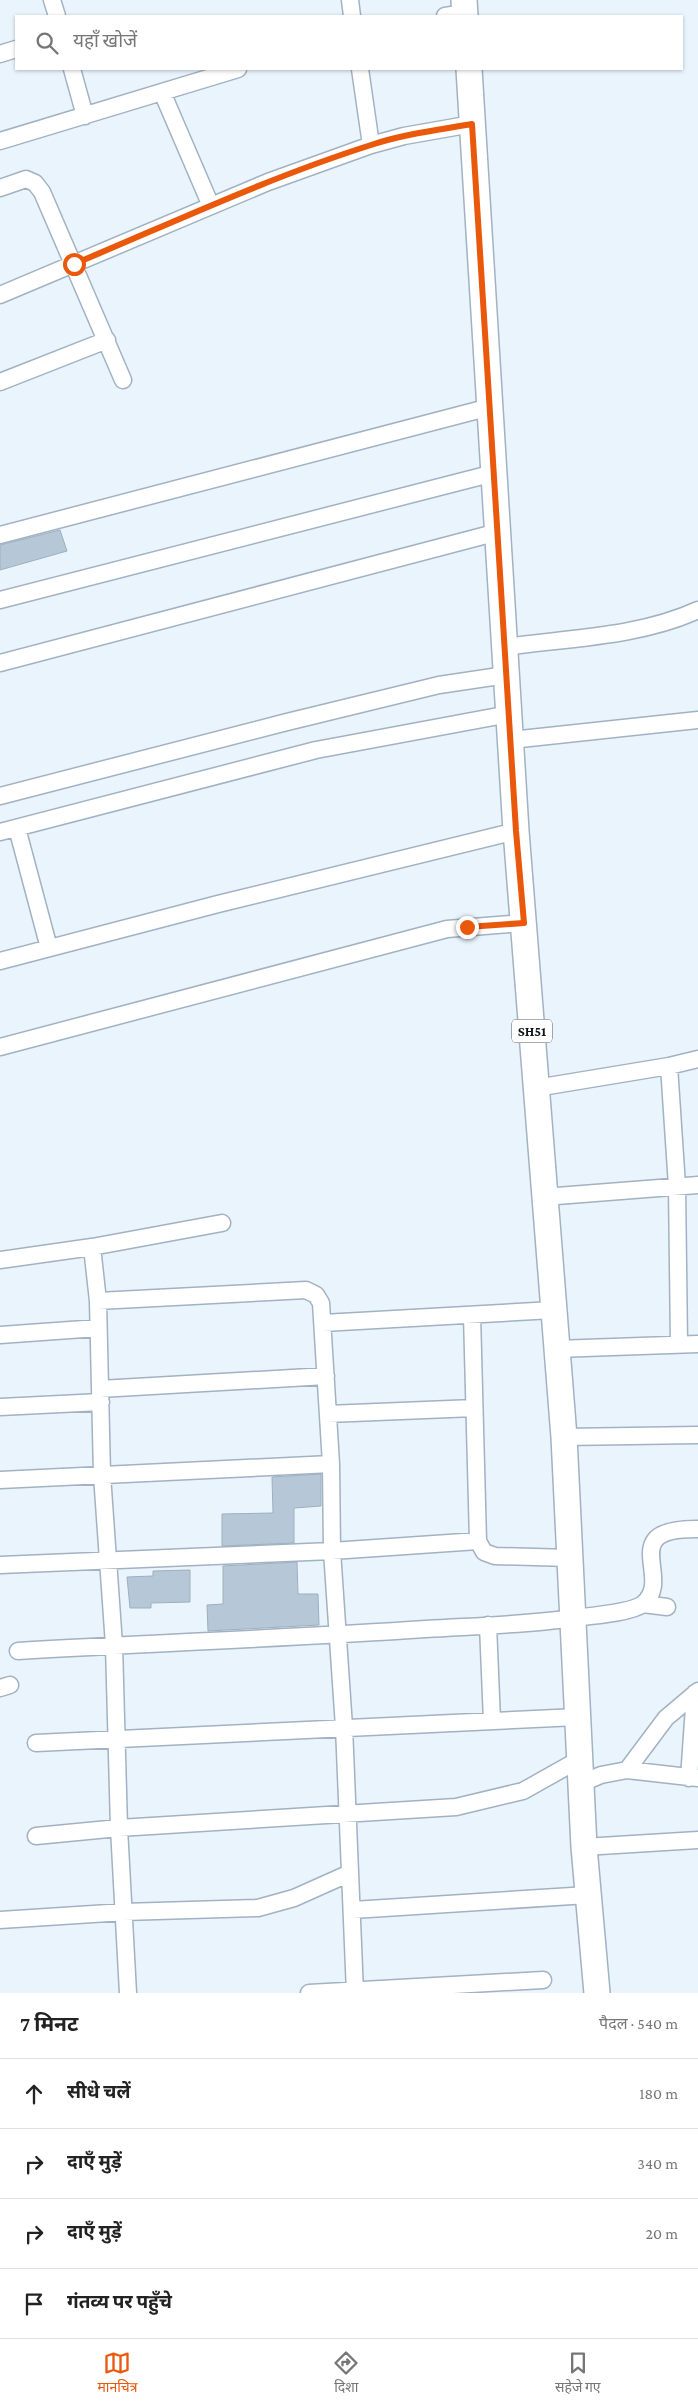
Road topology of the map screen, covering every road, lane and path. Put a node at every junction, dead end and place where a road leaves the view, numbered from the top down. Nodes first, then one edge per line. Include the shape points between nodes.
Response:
1 (52, 0) edge
2 (350, 0) edge
3 (57, 15) edge
4 (352, 15) edge
5 (15, 50) edge
6 (0, 54) edge
7 (72, 70) edge
8 (235, 70) edge
9 (360, 70) edge
10 (469, 70) edge
11 (162, 92) junction
12 (85, 116) junction
13 (472, 124) junction
14 (0, 142) edge
15 (371, 145) junction
16 (0, 188) edge
17 (211, 206) junction
18 (74, 264) junction
19 (0, 295) edge
20 (106, 340) junction
21 (123, 380) dead end
22 (0, 382) edge
23 (490, 407) junction
24 (494, 473) junction
25 (498, 532) junction
26 (0, 535) edge
27 (0, 600) edge
28 (698, 610) edge
29 (505, 647) junction
30 (0, 663) edge
31 (506, 675) junction
32 (509, 714) junction
33 (698, 720) edge
34 (510, 740) junction
35 (0, 796) edge
36 (35, 823) junction
37 (17, 828) junction
38 (516, 831) junction
39 (0, 832) edge
40 (26, 859) junction
41 (524, 923) junction
42 (49, 948) junction
43 (0, 961) edge
44 (0, 1047) edge
45 (698, 1059) edge
46 (669, 1066) junction
47 (536, 1088) junction
48 (698, 1185) edge
49 (677, 1186) junction
50 (544, 1197) junction
51 (222, 1223) dead end
52 (92, 1247) junction
53 (0, 1260) edge
54 (98, 1301) junction
55 (553, 1310) junction
56 (472, 1315) junction
57 (324, 1323) junction
58 (98, 1328) junction
59 (0, 1335) edge
60 (679, 1344) junction
61 (698, 1344) edge
62 (556, 1349) junction
63 (326, 1376) junction
64 (100, 1395) junction
65 (0, 1407) edge
66 (474, 1408) junction
67 (328, 1414) junction
68 (698, 1435) edge
69 (564, 1437) junction
70 (331, 1464) junction
71 (102, 1475) junction
72 (0, 1480) edge
73 (698, 1529) edge
74 (478, 1542) junction
75 (332, 1551) junction
76 (570, 1558) junction
77 (108, 1560) junction
78 (0, 1565) edge
79 (643, 1604) junction
80 (667, 1607) dead end
81 (572, 1619) junction
82 (488, 1625) junction
83 (337, 1635) junction
84 (114, 1645) junction
85 (18, 1651) dead end
86 (697, 1692) edge
87 (578, 1717) junction
88 (492, 1721) junction
89 (344, 1727) junction
90 (118, 1738) junction
91 (36, 1743) dead end
92 (627, 1770) junction
93 (581, 1771) junction
94 (693, 1778) edge
95 (348, 1815) junction
96 (119, 1828) junction
97 (36, 1836) dead end
98 (698, 1840) edge
99 (584, 1847) junction
100 (350, 1878) junction
101 (588, 1895) junction
102 (353, 1906) junction
103 (124, 1912) junction
104 (0, 1920) edge
105 (543, 1980) dead end
106 (355, 1991) edge
107 (128, 1993) edge
108 (309, 1993) edge
109 (597, 1993) edge

1 - 3 street
2 - 4 street
5 - 6 street
7 - 12 street
8 - 11 street
9 - 15 street
10 - 13 main road, SH51
11 - 12 street
11 - 17 street
12 - 14 street
13 - 15 street
13 - 23 main road, SH51
15 - 17 street
16 - 18 street via 26,179 35,183
17 - 18 street
18 - 19 street
18 - 20 street
20 - 21 street
20 - 22 street
23 - 24 main road, SH51
23 - 26 street
24 - 25 main road, SH51
24 - 27 street
25 - 29 main road, SH51
25 - 30 street
28 - 29 street via 648,626
29 - 31 main road, SH51
31 - 32 main road, SH51
31 - 35 street via 458,681 335,710
32 - 34 main road, SH51
32 - 36 street via 316,750
33 - 34 street
34 - 38 main road, SH51
36 - 37 street
36 - 40 street
37 - 39 street
37 - 40 street
38 - 41 main road, SH51
38 - 42 street
40 - 42 street
41 - 44 street via 447,929
41 - 47 main road, SH51
42 - 43 street
45 - 46 street
46 - 47 street
46 - 49 street
47 - 50 main road, SH51
48 - 49 street
49 - 50 street
49 - 60 street
50 - 55 main road, SH51
51 - 52 street
52 - 53 street
52 - 54 street
54 - 57 street via 306,1290 316,1295 321,1303
54 - 58 street
55 - 56 street
55 - 62 main road, SH51
56 - 57 street
56 - 66 street
57 - 63 street
58 - 59 street
58 - 64 street
60 - 61 street
60 - 62 street
62 - 69 main road, SH51
63 - 64 street
63 - 67 street
64 - 65 street
64 - 71 street
66 - 67 street
66 - 74 street
67 - 70 street
68 - 69 street
69 - 76 main road, SH51
70 - 71 street
70 - 75 street
71 - 72 street
71 - 77 street
73 - 79 street via 676,1529 656,1538 652,1550 652,1586
74 - 75 street
74 - 76 street via 484,1552 495,1556
75 - 77 street
75 - 83 street
76 - 81 main road, SH51
77 - 78 street
77 - 84 street
79 - 80 street
79 - 81 street via 632,1609
81 - 82 street
81 - 87 main road, SH51
82 - 83 street
82 - 88 street
83 - 84 street
83 - 89 street
84 - 85 street
84 - 90 street
86 - 92 street via 666,1718
86 - 94 street
87 - 88 street
87 - 93 main road, SH51
88 - 89 street
89 - 90 street
89 - 95 street
90 - 91 street
90 - 96 street
92 - 93 street via 606,1774
92 - 94 street
93 - 95 street via 456,1807
93 - 99 main road, SH51
95 - 96 street
95 - 100 street
96 - 97 street
96 - 103 street
98 - 99 street
99 - 101 main road, SH51
100 - 102 street
100 - 103 street via 258,1908
101 - 102 street
101 - 109 main road, SH51
102 - 106 street
103 - 104 street
103 - 107 street
105 - 106 street
106 - 108 street

